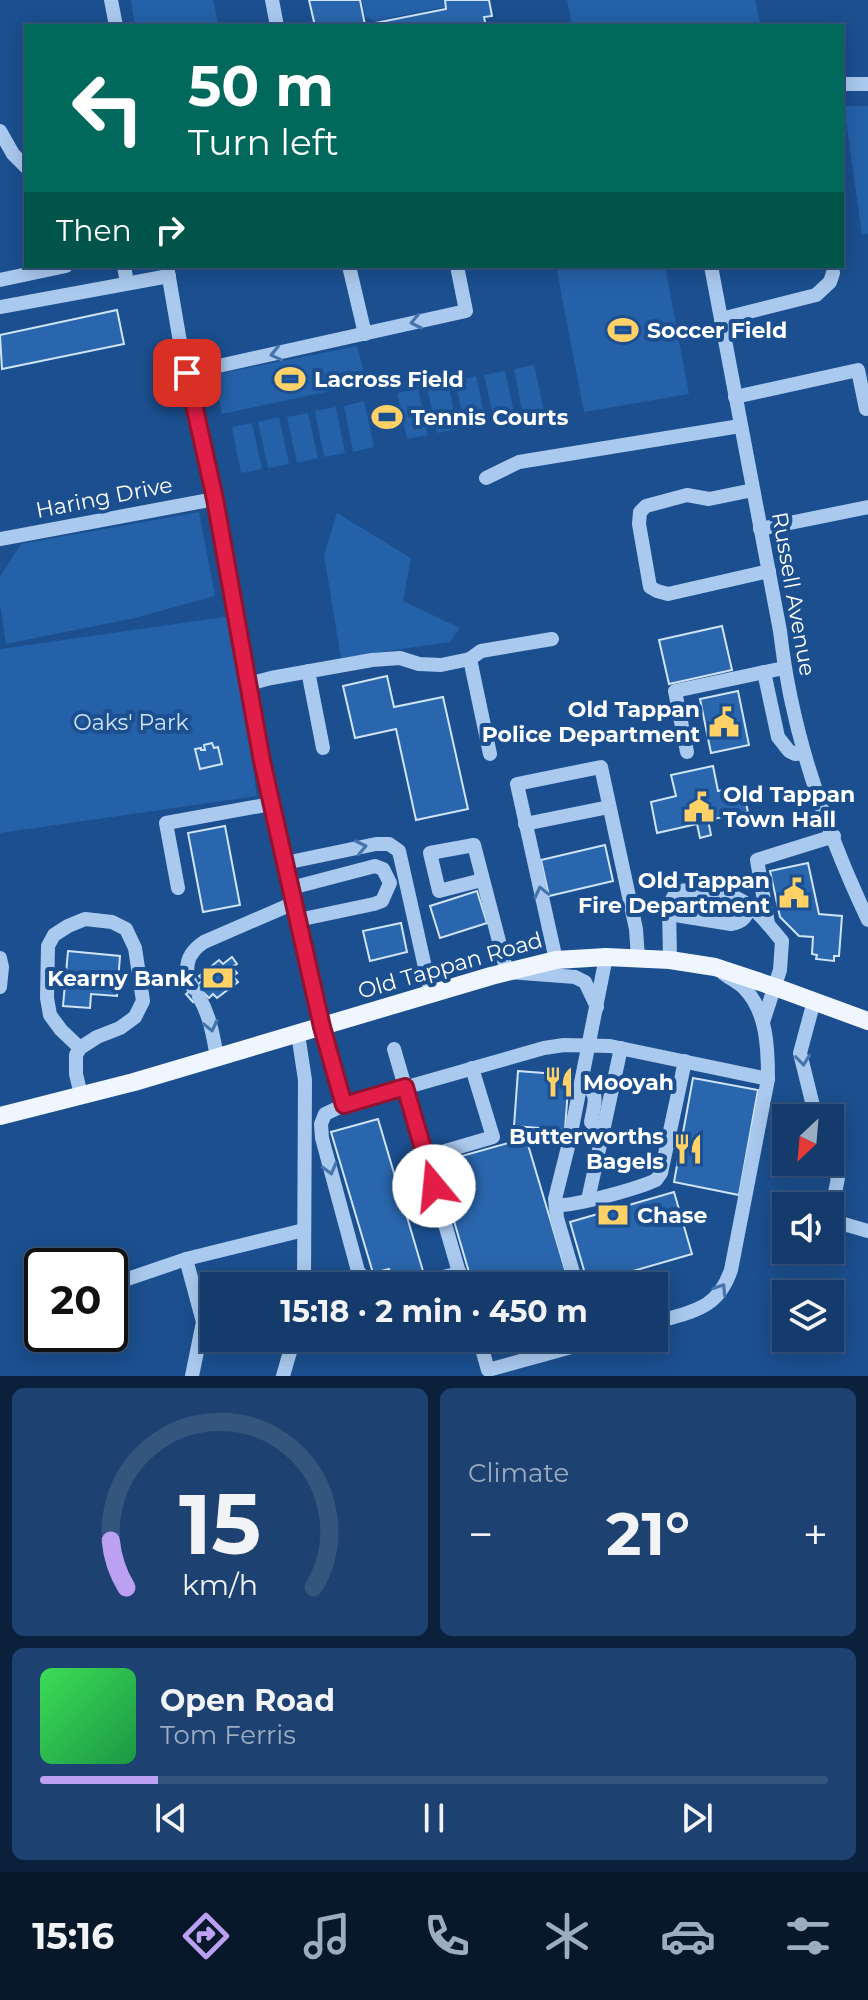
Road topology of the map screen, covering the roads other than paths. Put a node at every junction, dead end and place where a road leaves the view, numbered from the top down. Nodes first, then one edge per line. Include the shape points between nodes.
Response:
1 (111, 0) edge
2 (272, 0) edge
3 (116, 24) edge
4 (277, 24) edge
5 (844, 84) edge
6 (868, 84) edge
7 (0, 131) edge
8 (24, 165) edge
9 (58, 268) edge
10 (124, 268) edge
11 (349, 268) edge
12 (457, 268) edge
13 (711, 268) edge
14 (45, 271) junction
15 (168, 271) edge
16 (833, 273) dead end
17 (0, 280) edge
18 (127, 283) junction
19 (50, 298) junction
20 (0, 307) edge
21 (721, 319) junction
22 (365, 334) junction
23 (187, 373) junction
24 (735, 397) junction
25 (866, 409) dead end
26 (740, 426) junction
27 (486, 478) dead end
28 (753, 490) junction
29 (215, 499) junction
30 (868, 507) edge
31 (760, 529) junction
32 (0, 539) edge
33 (769, 571) junction
34 (552, 639) dead end
35 (470, 659) junction
36 (784, 668) junction
37 (308, 671) junction
38 (764, 672) junction
39 (248, 684) junction
40 (323, 748) dead end
41 (687, 752) dead end
42 (804, 753) junction
43 (490, 754) dead end
44 (271, 804) junction
45 (609, 807) junction
46 (525, 824) junction
47 (834, 836) junction
48 (285, 863) junction
49 (482, 880) dead end
50 (178, 888) dead end
51 (292, 896) junction
52 (750, 905) junction
53 (669, 914) junction
54 (298, 920) junction
55 (868, 920) edge
56 (768, 924) junction
57 (606, 957) junction
58 (0, 958) edge
59 (638, 958) junction
60 (556, 960) junction
61 (670, 960) junction
62 (715, 967) junction
63 (507, 972) junction
64 (0, 987) edge
65 (775, 987) junction
66 (431, 994) junction
67 (814, 1001) junction
68 (597, 1007) junction
69 (868, 1021) edge
70 (763, 1022) junction
71 (322, 1027) junction
72 (298, 1034) junction
73 (589, 1045) junction
74 (80, 1048) junction
75 (621, 1048) junction
76 (394, 1049) dead end
77 (217, 1057) junction
78 (685, 1061) junction
79 (472, 1068) junction
80 (768, 1079) junction
81 (582, 1080) junction
82 (405, 1087) junction
83 (81, 1095) junction
84 (813, 1104) edge
85 (344, 1105) junction
86 (0, 1116) edge
87 (601, 1136) junction
88 (425, 1157) junction
89 (588, 1200) junction
90 (556, 1205) junction
91 (844, 1223) edge
92 (304, 1230) junction
93 (868, 1231) edge
94 (186, 1259) junction
95 (304, 1272) edge
96 (359, 1272) edge
97 (460, 1272) edge
98 (573, 1272) edge
99 (128, 1279) edge
100 (668, 1318) edge
101 (290, 1352) edge
102 (483, 1352) edge
103 (551, 1352) edge
104 (192, 1376) edge
105 (283, 1376) edge

1 - 3 street
2 - 4 street
5 - 6 street
7 - 8 street
9 - 14 street
10 - 18 street
11 - 22 street
12 -> 22 street via 466,311
13 - 21 street, Russell Avenue
14 - 17 street
14 - 19 street
15 - 18 street
15 - 23 street
16 - 21 street via 816,295
18 - 19 street
19 - 20 street
21 - 24 street, Russell Avenue
22 -> 23 street
23 - 29 street
24 - 25 street via 858,370
24 - 26 street, Russell Avenue
26 - 27 street via 519,462
26 - 28 street, Russell Avenue
28 - 31 street, Russell Avenue
28 - 33 street via 709,499 687,495 646,506 639,524 650,587 668,594
29 - 32 street, Haring Drive
29 - 39 street
30 - 31 street
31 - 33 street, Russell Avenue
33 - 36 street, Russell Avenue
34 - 35 street via 481,651
35 - 37 street via 441,665 400,658 372,660
35 - 43 street
36 - 38 street
36 - 42 street, Russell Avenue
37 - 39 street
37 - 40 street
38 - 41 street via 675,691
38 - 42 street via 778,737 789,751
39 - 44 street
42 - 47 street, Russell Avenue
44 - 48 street
44 - 50 street via 166,823
45 - 46 street
45 - 46 street via 601,767 517,784
45 - 59 street
60 -> 46 street
47 - 55 street, Russell Avenue
47 - 56 street via 757,860
48 - 51 street
48 -> 66 street via 376,844 399,851
49 - 63 street
51 - 54 street
51 - 54 street via 375,866 383,869 390,883 382,901
51 -> 77 street via 190,954 187,975 207,1011
52 - 53 street via 746,919 731,924
52 - 53 street via 734,895 684,889 676,892
52 - 56 street
53 - 61 street
54 - 71 street
56 - 65 street via 782,941
57 - 59 main road, Old Tappan Road
57 - 60 main road, Old Tappan Road
57 - 68 street
58 - 64 street
59 - 61 main road, Old Tappan Road
60 - 63 main road, Old Tappan Road
61 - 62 main road, Old Tappan Road
62 - 65 main road, Old Tappan Road
62 - 70 street via 743,988
63 - 66 main road, Old Tappan Road
63 - 68 street via 575,977 585,982
65 - 67 main road, Old Tappan Road
65 - 70 street
66 - 71 main road, Old Tappan Road
67 - 69 main road, Old Tappan Road
67 -> 84 street via 800,1053
68 - 73 street
70 - 80 street
71 - 72 main road, Old Tappan Road
71 - 85 street
72 - 77 main road, Old Tappan Road
72 - 92 street via 305,1080
73 - 75 street
73 - 79 street via 544,1048
73 - 81 street
74 - 74 street via 135,1017 143,1001 135,948 126,929 112,922 85,919 54,935 48,946 50,1015
74 - 83 street via 76,1074
75 - 78 street
75 - 87 street
76 - 82 street
77 - 83 main road, Old Tappan Road
78 - 80 street
78 - 89 street via 661,1173 648,1184
79 - 82 street
79 - 88 street via 493,1137
100 -> 80 street via 708,1305 725,1287
81 - 87 street via 596,1096 591,1122
81 - 90 street
82 - 85 street
82 - 88 street
83 - 86 main road, Old Tappan Road
85 -> 96 street via 325,1114 322,1138
87 - 89 street
88 - 97 street
89 - 90 street
90 - 98 street
91 - 93 street
92 - 94 street
92 - 95 street
94 - 99 street
94 - 104 street via 203,1322
101 - 105 street
102 - 103 street via 488,1370

